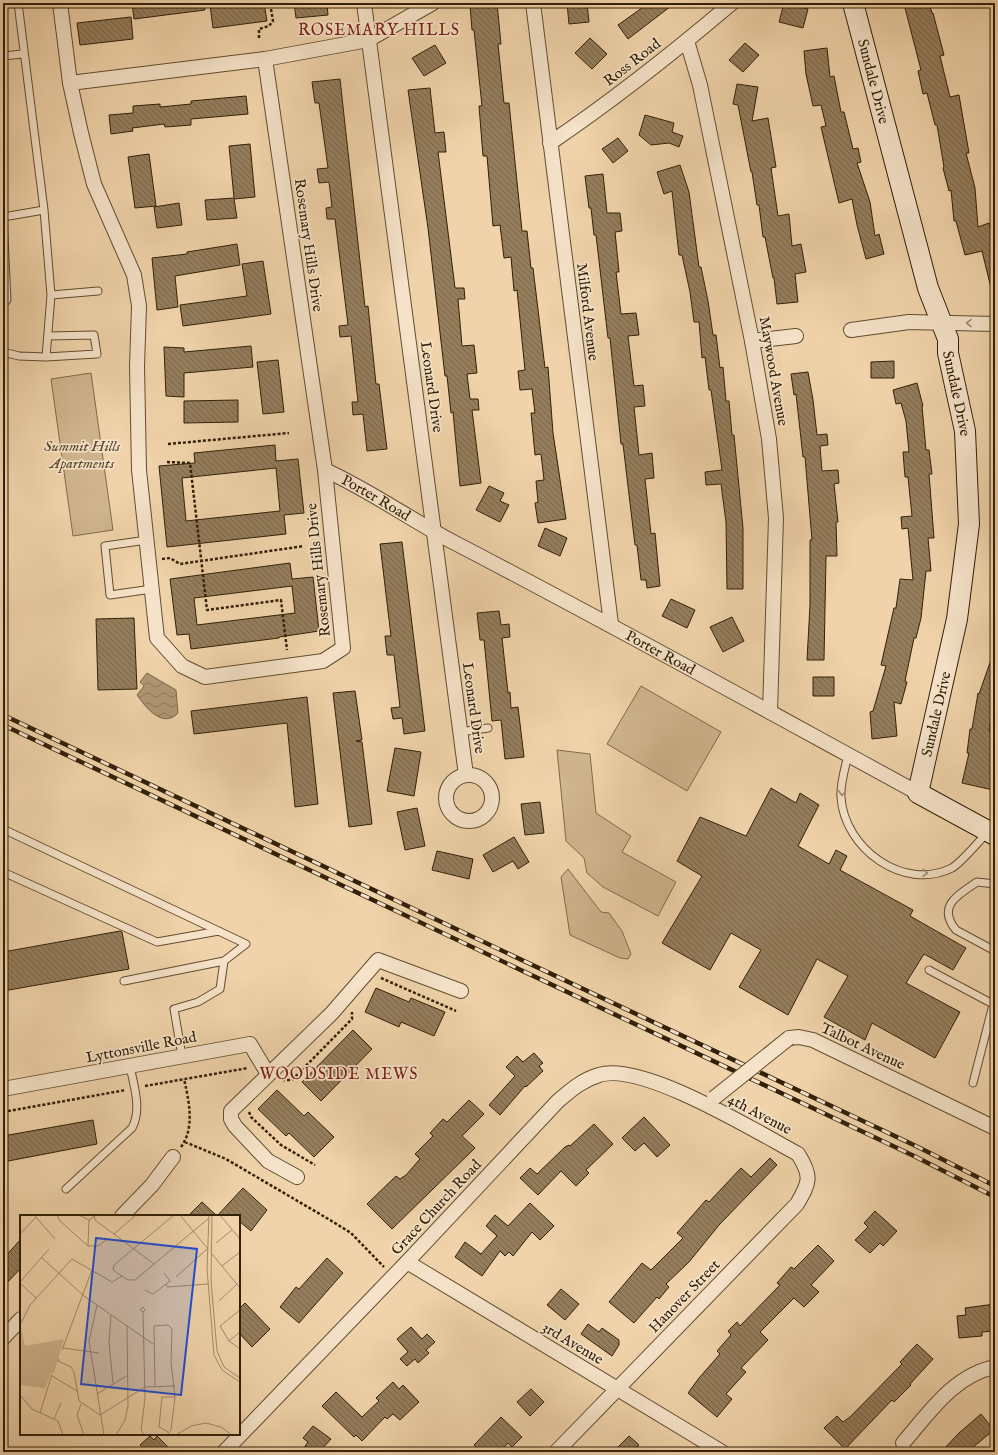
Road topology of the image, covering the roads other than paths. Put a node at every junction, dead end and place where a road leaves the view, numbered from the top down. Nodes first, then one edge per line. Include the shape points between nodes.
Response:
1 (18, 3) edge
2 (60, 3) edge
3 (364, 3) edge
4 (433, 3) edge
5 (533, 3) edge
6 (732, 3) edge
7 (853, 3) edge
8 (368, 40) junction
9 (687, 41) junction
10 (23, 54) junction
11 (3, 56) edge
12 (265, 59) junction
13 (70, 83) junction
14 (550, 143) junction
15 (44, 210) junction
16 (3, 216) edge
17 (4, 252) edge
18 (98, 291) dead end
19 (51, 295) junction
20 (3, 304) edge
21 (942, 322) junction
22 (995, 324) edge
23 (851, 330) dead end
24 (48, 336) junction
25 (796, 336) dead end
26 (752, 341) junction
27 (3, 352) edge
28 (46, 357) junction
29 (325, 470) junction
30 (434, 532) junction
31 (147, 540) junction
32 (152, 589) junction
33 (611, 624) junction
34 (770, 712) junction
35 (488, 728) dead end
36 (460, 732) junction
37 (848, 755) junction
38 (466, 775) dead end
39 (918, 793) junction
40 (3, 829) edge
41 (992, 834) edge
42 (3, 872) edge
43 (995, 884) edge
44 (219, 931) junction
45 (995, 951) edge
46 (224, 961) junction
47 (929, 970) dead end
48 (124, 981) dead end
49 (461, 992) dead end
50 (995, 997) edge
51 (993, 1004) junction
52 (182, 1056) junction
53 (130, 1066) junction
54 (271, 1077) junction
55 (973, 1083) dead end
56 (3, 1089) edge
57 (710, 1101) junction
58 (995, 1128) edge
59 (798, 1154) joint
60 (174, 1157) road end
61 (297, 1178) dead end
62 (66, 1189) dead end
63 (123, 1215) edge
64 (407, 1262) junction
65 (20, 1320) edge
66 (3, 1338) edge
67 (995, 1367) edge
68 (617, 1390) junction
69 (902, 1443) dead end
70 (224, 1452) edge
71 (556, 1452) edge
72 (722, 1452) edge

1 - 10 lane
2 - 13 street, Rosemary Hills Drive
3 - 8 street, Leonard Drive
4 - 8 street
5 - 14 street, Milford Avenue
6 - 9 street, Ross Road
7 - 21 street, Sundale Drive via 928,288
8 - 12 street
8 - 30 street, Leonard Drive
9 - 14 street, Ross Road via 593,114
9 - 26 street, Maywood Avenue via 700,85
10 - 11 lane
10 - 15 lane
12 - 13 street
12 - 29 street, Rosemary Hills Drive
13 - 31 street, Rosemary Hills Drive via 94,184 134,276 139,306 139,470
14 - 33 street, Milford Avenue
15 - 16 lane
15 - 19 lane
16 - 17 lane
17 - 20 lane via 7,300
18 - 19 lane
19 - 24 lane
22 -> 21 street
21 - 23 street via 909,322
21 - 39 street, Sundale Drive via 948,339 948,353 965,431 969,524 958,619
24 - 28 lane
24 - 28 lane via 94,335 97,354
25 - 26 street
26 - 34 street, Maywood Avenue via 769,439 776,518
27 - 28 lane via 19,356
29 - 30 street, Porter Road via 350,481
29 - 32 street, Rosemary Hills Drive via 343,648 323,662 205,676 182,666 157,638
30 - 33 street, Porter Road
30 - 36 street, Leonard Drive
31 - 32 street, Rosemary Hills Drive
31 - 32 lane via 105,546 110,595
33 - 34 street, Porter Road
34 - 37 street, Porter Road
35 - 36 lane
36 - 38 street, Leonard Drive
37 - 39 street, Porter Road
37 -> 41 lane via 841,797 847,823 860,845 880,862 904,872 930,874 953,867
39 - 41 street, Porter Road
40 - 44 lane
42 - 44 lane via 156,942
43 - 45 lane via 977,882 953,899 948,911 951,924 956,930
44 - 46 lane via 246,944
46 - 48 lane
46 - 52 lane via 220,989 198,1002 174,1009
47 - 51 lane
49 - 54 street via 378,960
50 - 51 lane
51 - 55 lane
52 - 53 street, Lyttonsville Road
52 - 54 street, Lyttonsville Road via 250,1044
53 - 56 street, Lyttonsville Road
53 - 62 lane via 138,1108 135,1123
54 - 61 street via 231,1111 231,1119 268,1161
57 - 58 street, Talbot Avenue, bridge via 789,1038 800,1037 813,1040
57 - 59 street, 4th Avenue
57 - 64 street, Grace Church Road via 640,1077 600,1074 579,1083 558,1101
59 - 68 street, Hanover Street via 807,1167 808,1178 807,1187 797,1204
60 - 63 street
64 - 68 street, 3rd Avenue
64 - 70 street, Grace Church Road
65 - 66 street
67 - 69 street via 960,1382 942,1397
68 - 71 street, Hanover Street
68 - 72 street, 3rd Avenue

